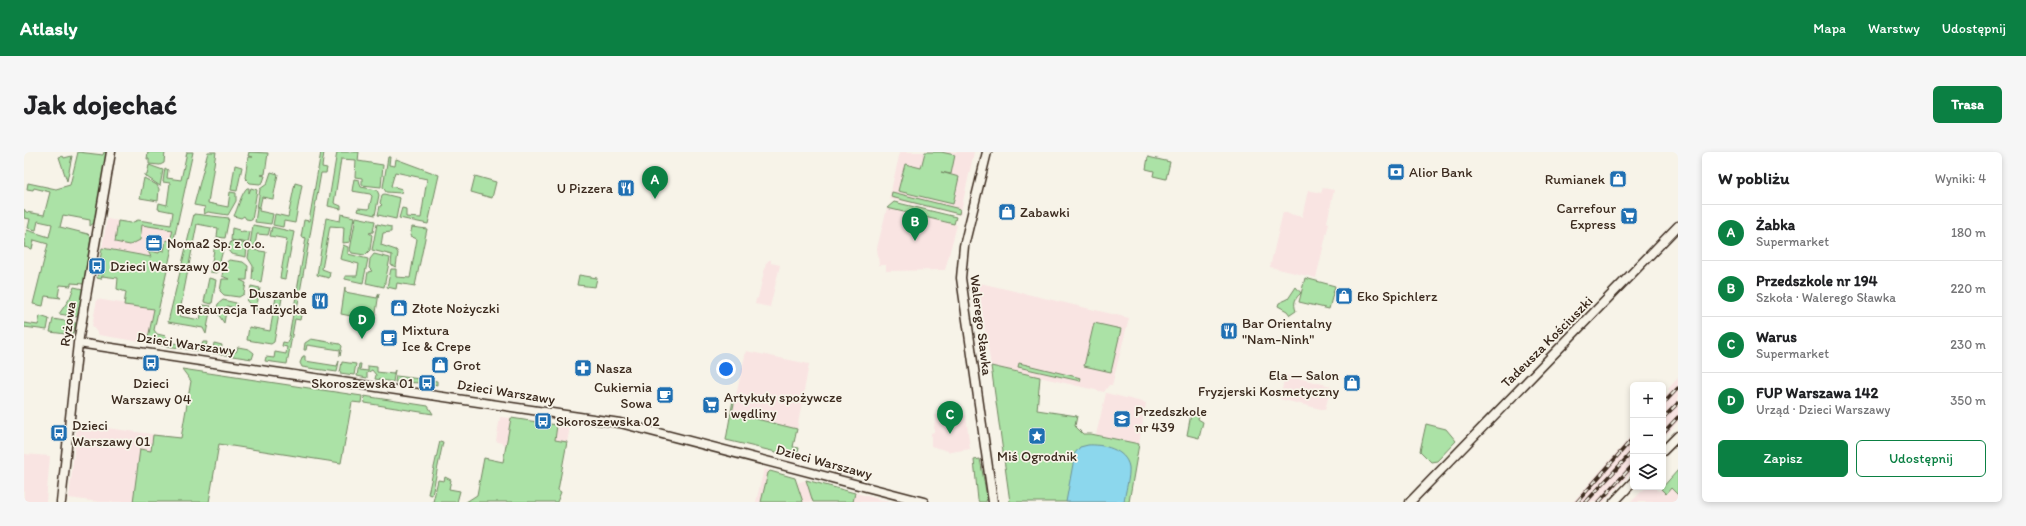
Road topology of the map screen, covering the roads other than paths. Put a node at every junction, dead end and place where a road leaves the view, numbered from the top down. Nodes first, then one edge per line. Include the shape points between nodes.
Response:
1 (111, 152) edge
2 (987, 152) edge
3 (1678, 226) edge
4 (78, 343) junction
5 (1678, 436) edge
6 (1666, 448) edge
7 (1630, 485) edge
8 (61, 502) edge
9 (924, 502) edge
10 (993, 502) edge
11 (1410, 502) edge
12 (1614, 502) edge

1 - 4 street, Ryżowa
2 - 10 street, Walerego Sławka via 964,246 961,278
3 - 11 street, Tadeusza Kościuszki
4 - 8 street, Ryżowa
4 - 9 street, Dzieci Warszawy via 620,423
5 - 6 street
7 - 12 street

